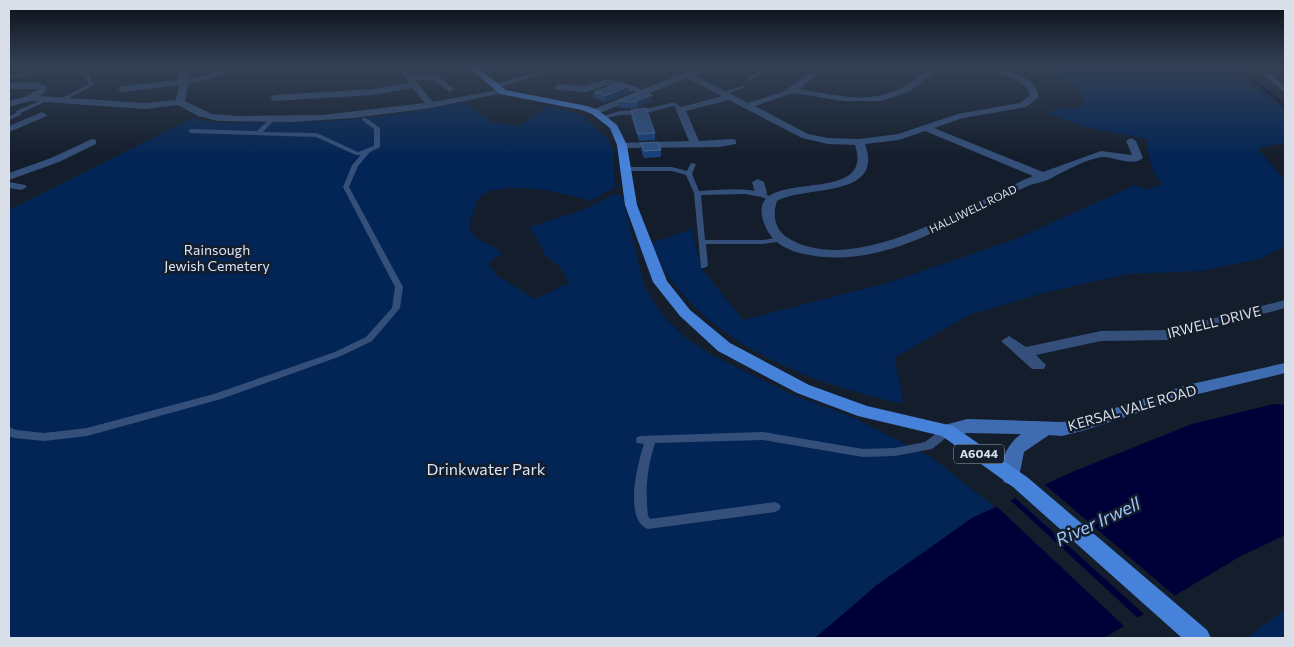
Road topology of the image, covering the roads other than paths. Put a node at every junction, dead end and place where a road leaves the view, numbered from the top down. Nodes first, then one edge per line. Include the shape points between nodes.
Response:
1 (67, 97) edge
2 (181, 97) edge
3 (280, 97) edge
4 (424, 97) edge
5 (474, 97) edge
6 (526, 97) edge
7 (634, 97) edge
8 (719, 97) edge
9 (730, 97) edge
10 (778, 97) edge
11 (847, 97) edge
12 (882, 97) edge
13 (1034, 97) edge
14 (30, 98) joint
15 (274, 98) dead end
16 (48, 99) junction
17 (62, 100) junction
18 (180, 102) junction
19 (9, 104) edge
20 (431, 105) junction
21 (747, 106) junction
22 (681, 110) junction
23 (599, 114) junction
24 (42, 115) dead end
25 (272, 119) junction
26 (364, 119) dead end
27 (14, 123) edge
28 (925, 128) junction
29 (191, 131) dead end
30 (259, 133) junction
31 (1131, 140) dead end
32 (92, 142) dead end
33 (732, 142) dead end
34 (859, 142) junction
35 (695, 144) junction
36 (622, 145) junction
37 (367, 152) junction
38 (693, 164) dead end
39 (624, 168) junction
40 (689, 174) junction
41 (9, 177) edge
42 (1045, 177) junction
43 (758, 182) dead end
44 (9, 185) edge
45 (21, 188) dead end
46 (697, 194) junction
47 (766, 196) junction
48 (781, 239) junction
49 (702, 242) junction
50 (704, 266) dead end
51 (1285, 304) edge
52 (1009, 341) dead end
53 (1024, 353) junction
54 (1038, 365) dead end
55 (1285, 368) edge
56 (1044, 430) junction
57 (9, 431) edge
58 (948, 431) junction
59 (1011, 477) junction
60 (775, 508) dead end
61 (1195, 635) edge

1 - 17 lane
2 - 18 street
3 - 15 street
4 - 20 street
5 - 20 street
6 - 23 main road
7 - 23 street
8 - 22 street
9 - 21 street
10 - 21 street
11 - 12 street
13 - 28 street via 1023,105 961,116
14 - 16 street
14 - 19 street
16 - 17 street
16 - 27 lane via 18,112
17 - 18 street via 145,106
18 - 25 street via 216,118
20 - 25 street via 337,117
21 - 34 street via 815,139
22 - 23 lane via 674,104 642,112
22 - 35 street
23 - 36 main road via 614,127
24 - 27 street
25 - 30 lane
26 - 37 lane via 377,128 377,147
28 - 34 street via 899,137
28 - 42 street
29 - 30 lane
30 - 37 lane via 317,135 352,153
31 - 42 street, HALLIWELL ROAD via 1138,158 1100,154
32 - 41 street
33 - 35 street
34 - 47 street via 865,160 855,178 838,184
35 - 36 street
36 - 39 main road
37 - 57 lane via 355,165 346,187 400,287 396,308 369,339 338,354 217,397 86,432 44,437
38 - 40 lane
39 - 40 lane via 672,169
39 - 58 main road via 631,205 660,282 685,313 724,347 803,389 837,402 880,416
40 - 46 lane
42 - 48 street, HALLIWELL ROAD via 991,198 950,222 887,245 824,254 796,248
43 - 47 street
44 - 45 street
46 - 47 lane
46 - 49 lane
47 - 48 street via 772,229
48 - 49 lane
49 - 50 lane
51 - 53 street, IRWELL DRIVE via 1169,335 1101,336
52 - 53 street
53 - 54 street
55 - 56 street, KERSAL VALE ROAD via 1186,392 1082,425
56 - 58 street, KERSAL VALE ROAD via 967,426
56 - 59 street via 1016,448 1012,456
58 - 59 main road, A6044
58 - 60 lane via 928,446 863,453 763,436 646,440 639,488 642,518 648,524
59 - 61 main road, A6044

